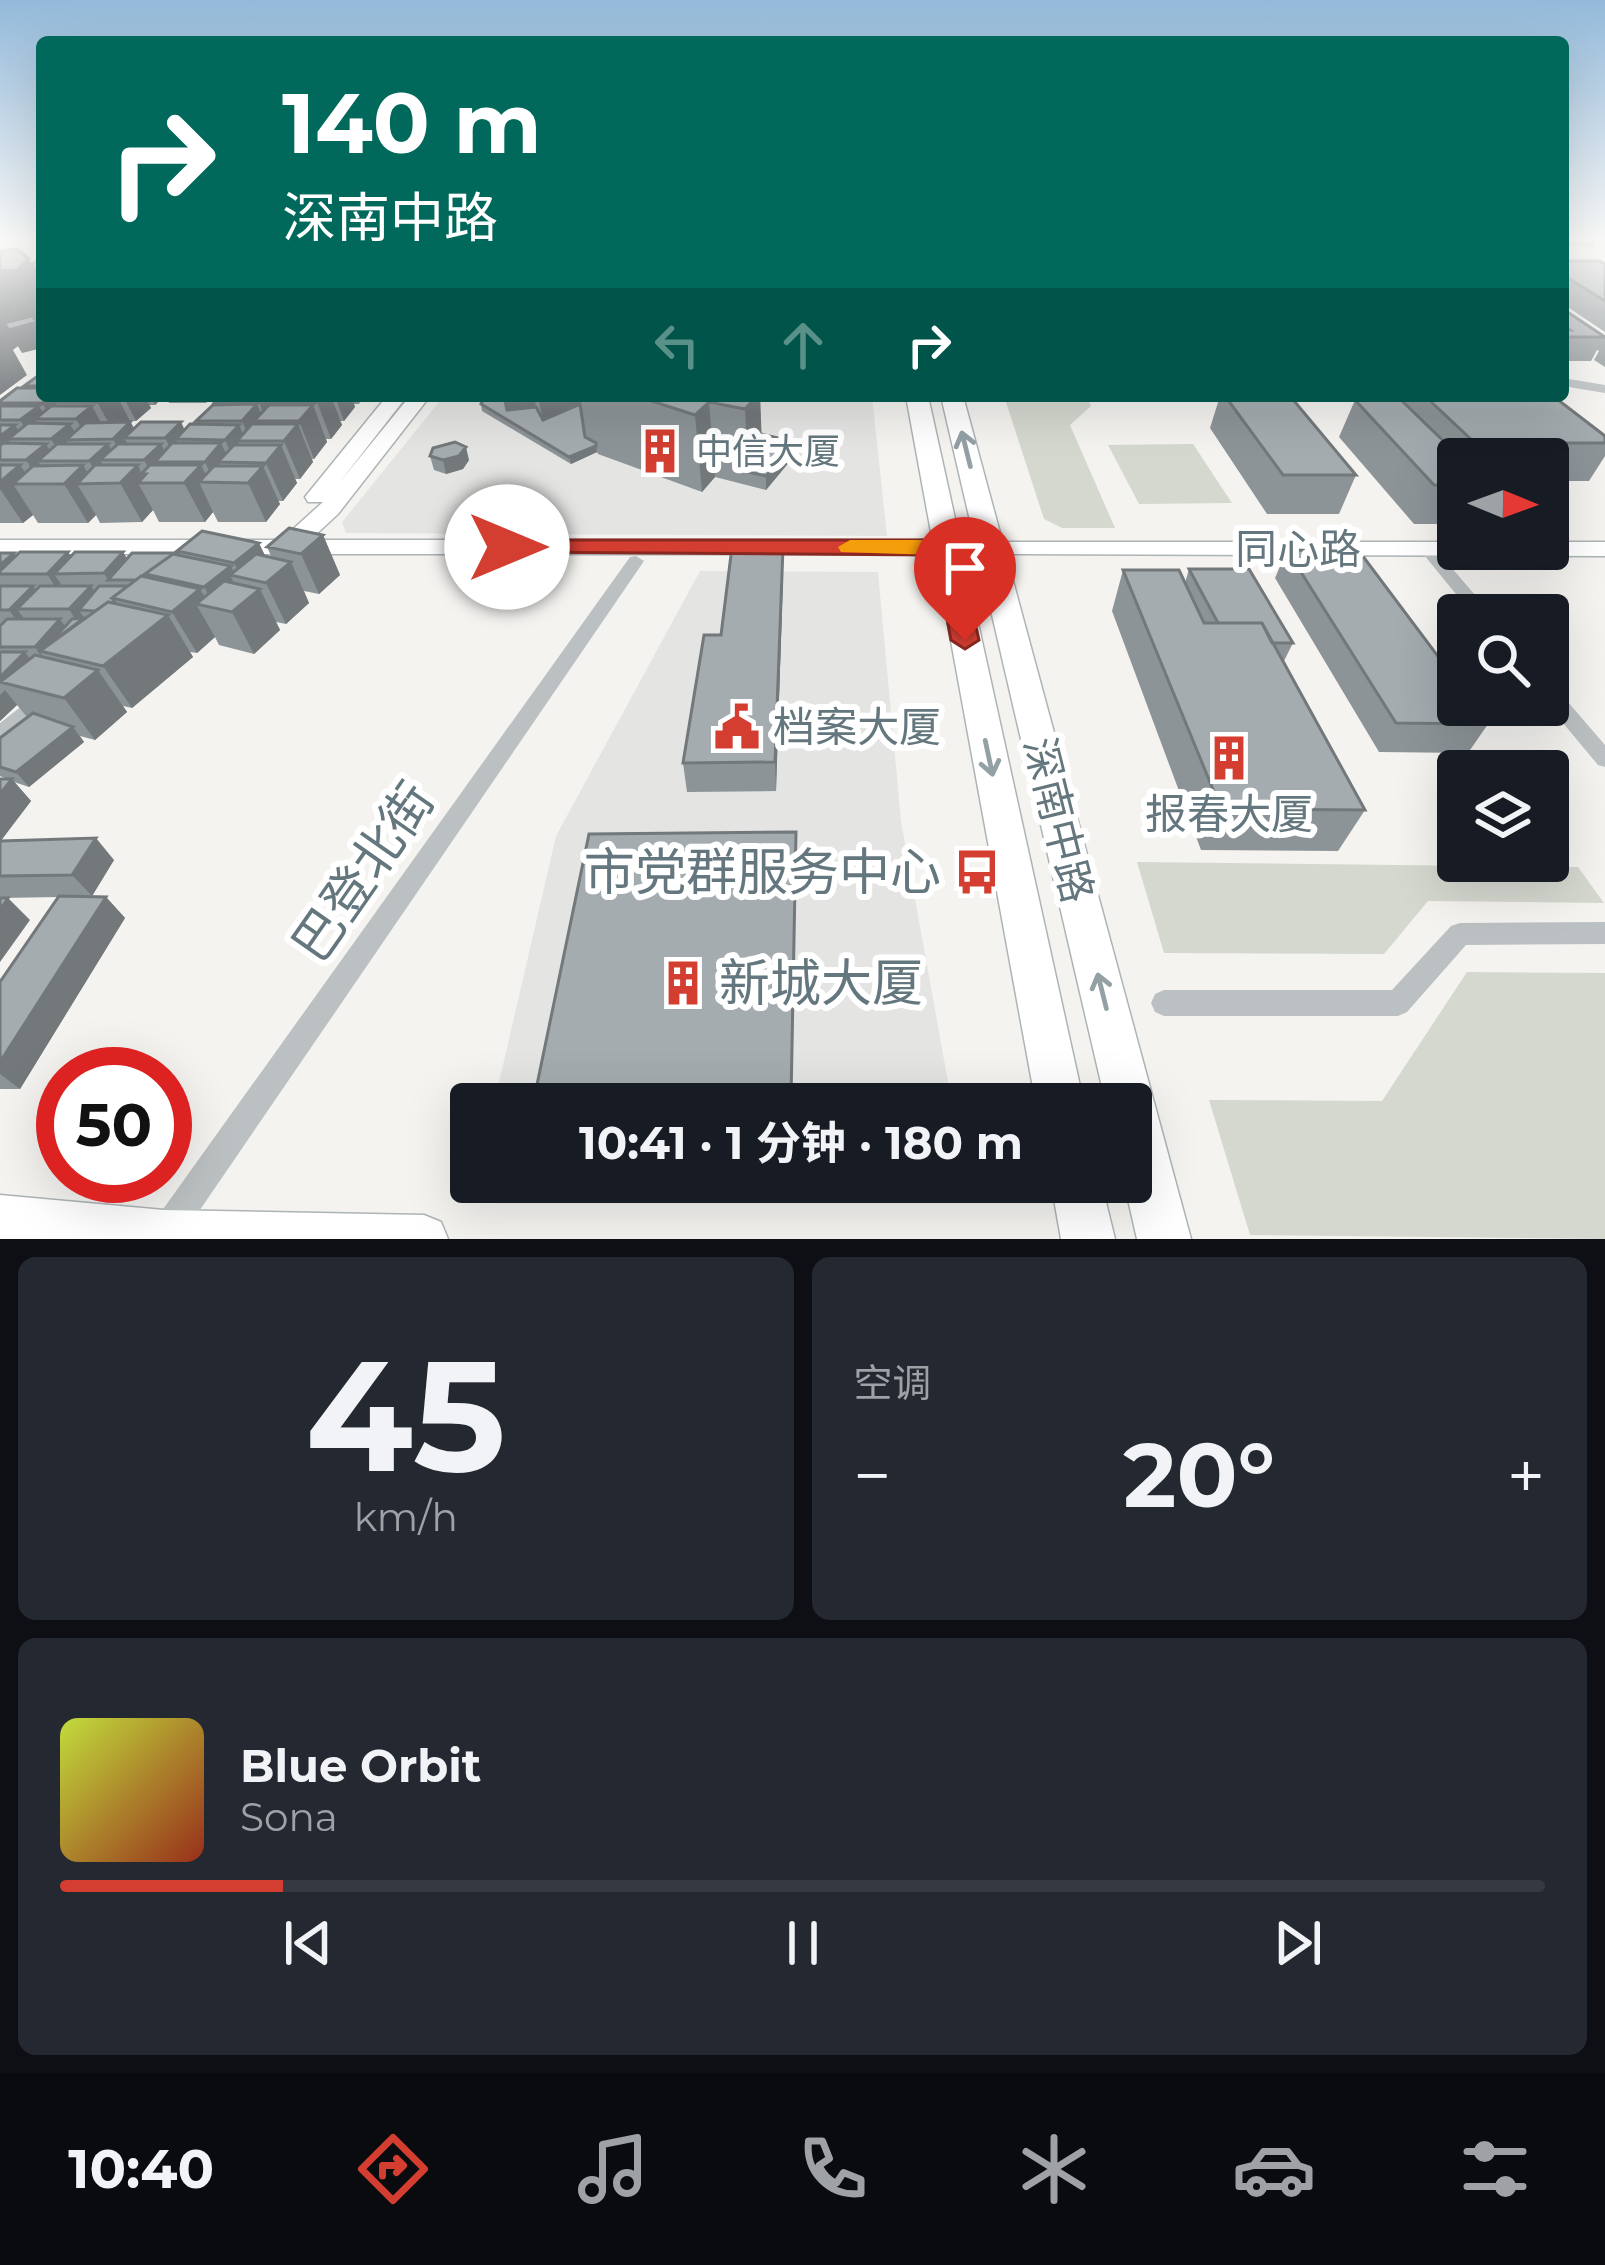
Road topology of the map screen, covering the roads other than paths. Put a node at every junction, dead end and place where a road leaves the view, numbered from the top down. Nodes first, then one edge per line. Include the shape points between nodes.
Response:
1 (1569, 383) edge
2 (1605, 389) edge
3 (392, 402) edge
4 (416, 402) edge
5 (918, 402) edge
6 (953, 402) edge
7 (0, 547) edge
8 (287, 547) junction
9 (946, 547) junction
10 (990, 549) junction
11 (1605, 549) edge
12 (1428, 550) junction
13 (636, 561) dead end
14 (1465, 594) edge
15 (40, 696) edge
16 (1569, 717) edge
17 (0, 734) edge
18 (1605, 760) edge
19 (1605, 934) edge
20 (1164, 1003) dead end
21 (1056, 1083) edge
22 (1125, 1083) edge
23 (1152, 1191) edge
24 (1080, 1203) edge
25 (0, 1219) edge
26 (164, 1234) junction
27 (424, 1239) edge
28 (1088, 1239) edge
29 (1164, 1239) edge

1 - 2 street
3 - 8 street via 306,508
4 - 8 street via 330,509
5 - 9 main road, 深南中路
10 -> 6 main road, 深南中路
7 - 8 street via 223,555
8 - 9 street
9 -> 21 main road, 深南中路
10 - 12 street, 同心路
22 -> 10 main road, 深南中路
11 - 12 street, 同心路
12 - 14 street
13 - 26 street, 巴登北街
15 - 17 street
16 - 18 street
19 - 20 street via 1460,934 1398,1003
23 - 29 main road, 深南中路
24 - 28 main road
25 - 26 street
26 - 27 street

